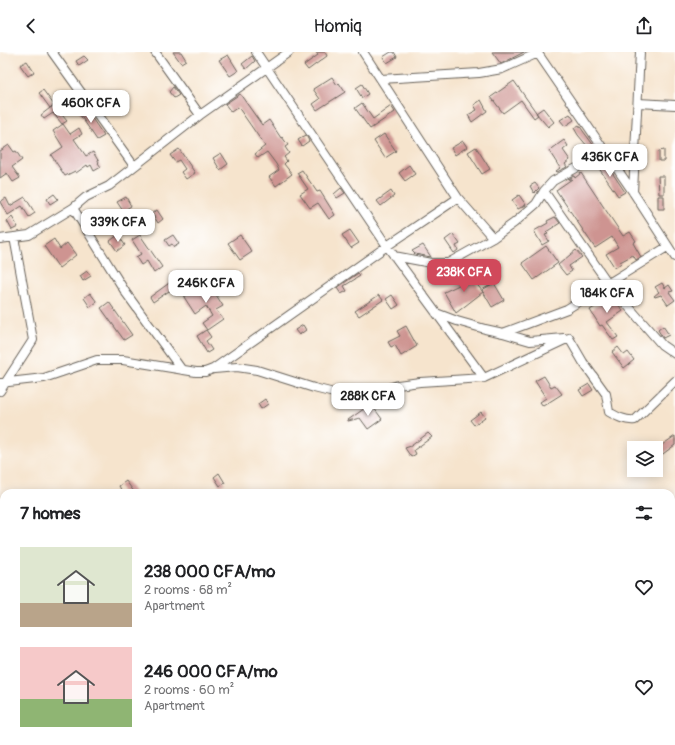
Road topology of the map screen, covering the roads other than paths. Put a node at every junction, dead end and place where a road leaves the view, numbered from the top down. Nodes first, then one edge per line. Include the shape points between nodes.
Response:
1 (52, 52) edge
2 (155, 52) edge
3 (256, 52) edge
4 (289, 52) edge
5 (363, 52) edge
6 (640, 52) edge
7 (538, 53) edge
8 (266, 67) junction
9 (381, 79) junction
10 (638, 103) junction
11 (675, 105) edge
12 (200, 114) junction
13 (605, 152) junction
14 (134, 166) junction
15 (544, 191) junction
16 (633, 192) junction
17 (458, 198) junction
18 (73, 208) junction
19 (14, 237) junction
20 (492, 238) junction
21 (0, 239) edge
22 (387, 246) junction
23 (667, 247) junction
24 (394, 256) junction
25 (675, 257) edge
26 (608, 284) junction
27 (435, 313) junction
28 (503, 333) junction
29 (569, 338) junction
30 (675, 354) edge
31 (213, 369) junction
32 (182, 370) junction
33 (484, 378) junction
34 (675, 381) edge
35 (3, 383) edge
36 (0, 391) edge

1 - 14 street
2 - 12 street
3 - 8 street
4 - 8 street
5 - 9 street
6 - 10 street
7 - 9 street via 502,70
7 - 13 street
8 - 12 street
8 - 22 street
9 - 17 street
10 - 11 street
10 - 16 street
12 - 14 street
13 - 15 street via 553,181
13 - 16 street
14 - 18 street via 109,186 86,197
15 - 20 street via 536,204
15 - 26 street
16 - 23 street
17 - 20 street
17 - 22 street
18 - 19 street via 29,235
18 - 32 street via 126,293
19 - 21 street
19 - 35 street via 33,340
20 - 24 street via 448,263 431,263
22 - 24 street
22 - 31 street
23 - 25 street
23 - 26 street
24 - 27 street
26 - 28 street via 567,309
26 - 30 street via 662,345
27 - 28 street
27 - 33 street
28 - 29 street via 530,341
29 - 33 street
29 - 34 street via 606,394 609,412 619,418 635,420
31 - 32 street via 206,372
31 - 33 street via 237,367 257,370 338,394 373,393 398,385 420,382
32 - 35 street via 123,360 97,360 44,378
35 - 36 street

